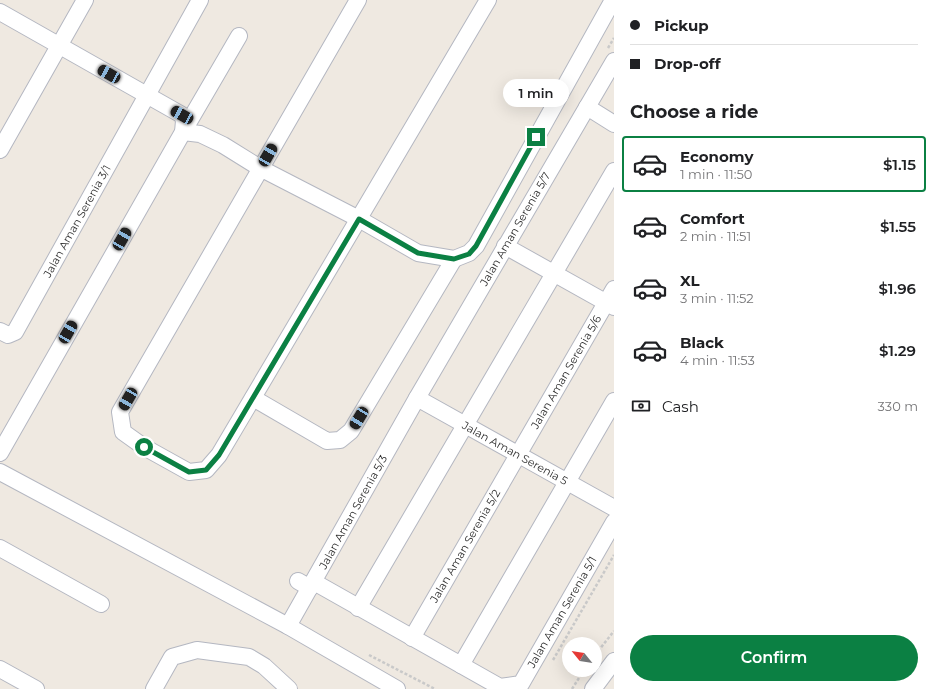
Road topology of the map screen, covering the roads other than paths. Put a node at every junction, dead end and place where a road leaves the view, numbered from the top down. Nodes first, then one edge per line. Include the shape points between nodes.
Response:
1 (85, 0) edge
2 (200, 0) edge
3 (358, 0) edge
4 (488, 0) edge
5 (613, 0) edge
6 (0, 12) edge
7 (239, 36) dead end
8 (59, 46) junction
9 (614, 61) edge
10 (146, 95) junction
11 (587, 107) junction
12 (614, 124) edge
13 (183, 132) junction
14 (0, 150) edge
15 (260, 168) junction
16 (614, 171) edge
17 (359, 219) junction
18 (505, 246) junction
19 (454, 259) junction
20 (554, 274) junction
21 (614, 289) edge
22 (610, 305) edge
23 (0, 331) edge
24 (253, 398) junction
25 (416, 398) junction
26 (614, 400) edge
27 (464, 425) junction
28 (0, 453) edge
29 (518, 455) junction
30 (0, 472) edge
31 (568, 483) junction
32 (614, 508) edge
33 (614, 522) edge
34 (0, 548) edge
35 (307, 583) junction
36 (102, 604) dead end
37 (358, 608) junction
38 (288, 626) junction
39 (412, 638) junction
40 (614, 661) edge
41 (461, 665) junction
42 (0, 669) edge
43 (30, 688) edge
44 (154, 689) edge
45 (289, 689) edge
46 (397, 689) edge
47 (593, 689) edge

1 - 8 street
2 - 10 street, Jalan Aman Serenia 3/1
3 - 15 street
4 - 17 street
5 - 19 street via 476,246 469,254
6 - 8 street
7 - 13 street
8 - 10 street
8 - 14 street
9 - 11 street, Jalan Aman Serenia 5/7
10 - 13 street via 182,115
10 - 23 street, Jalan Aman Serenia 3/1 via 15,332 8,335
11 - 12 street
11 - 18 street, Jalan Aman Serenia 5/7
13 - 15 street via 200,134
13 - 28 street
15 - 17 street
15 - 24 street via 120,412 124,432 144,447 189,472 206,470 219,455
16 - 20 street
17 - 19 street via 418,253
17 - 24 street
18 - 20 street
18 - 25 street, Jalan Aman Serenia 5/7
19 - 24 street via 351,432 340,440 327,440
20 - 22 street
20 - 27 street
21 - 22 street, Jalan Aman Serenia 5/6
22 - 29 street, Jalan Aman Serenia 5/6
25 - 27 street, Jalan Aman Serenia 5
25 - 35 street, Jalan Aman Serenia 5/3
26 - 31 street
27 - 29 street, Jalan Aman Serenia 5
27 - 37 street
29 - 31 street, Jalan Aman Serenia 5
29 - 39 street, Jalan Aman Serenia 5/2
30 - 38 street
31 - 32 street, Jalan Aman Serenia 5
31 - 41 street
33 - 41 street, Jalan Aman Serenia 5/1 via 521,684 500,687
34 - 36 street
35 - 37 street
35 - 38 street, Jalan Aman Serenia 5/3
37 - 39 street
38 - 46 street
39 - 41 street
40 - 47 street
42 - 43 street
44 - 45 street via 172,657 197,650 249,657 264,666

